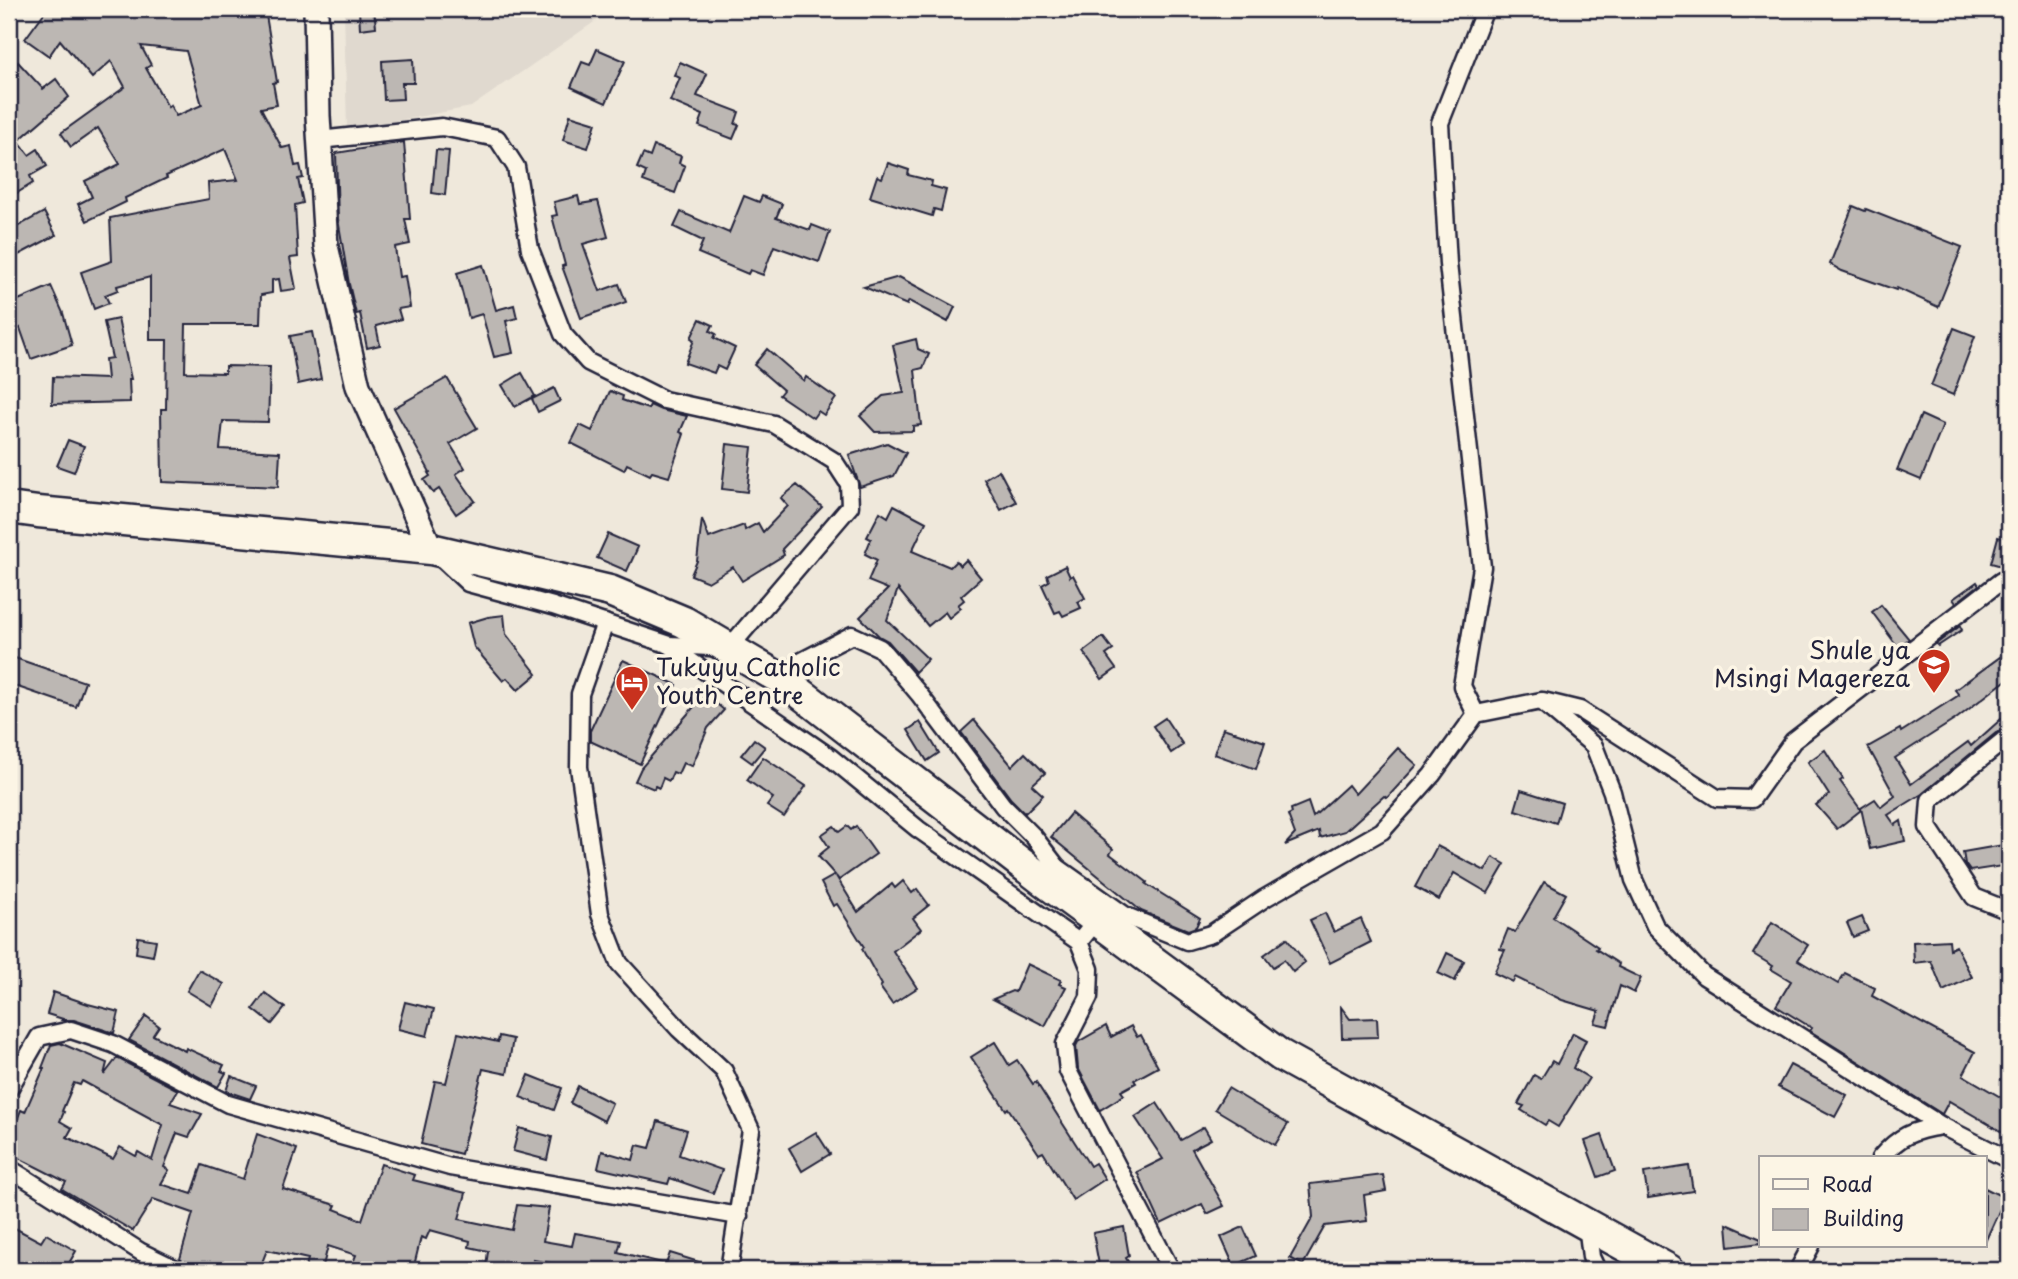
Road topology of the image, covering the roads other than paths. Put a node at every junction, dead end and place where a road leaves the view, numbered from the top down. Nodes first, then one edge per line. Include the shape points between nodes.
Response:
1 (316, 9) edge
2 (1485, 9) edge
3 (319, 140) junction
4 (9, 508) edge
5 (431, 549) junction
6 (2001, 581) dead end
7 (605, 623) junction
8 (670, 645) junction
9 (729, 648) junction
10 (786, 682) junction
11 (1541, 701) junction
12 (1476, 714) junction
13 (862, 739) junction
14 (2009, 739) edge
15 (841, 766) junction
16 (1051, 874) junction
17 (2009, 911) edge
18 (1088, 931) junction
19 (9, 1089) edge
20 (1942, 1126) junction
21 (1882, 1156) edge
22 (2009, 1160) edge
23 (9, 1168) edge
24 (739, 1216) junction
25 (1587, 1224) junction
26 (1810, 1248) edge
27 (178, 1270) edge
28 (729, 1270) edge
29 (1171, 1270) edge
30 (1597, 1270) edge
31 (1669, 1270) edge
32 (1798, 1270) edge

1 - 3 street
2 - 12 street via 1440,123 1448,264 1482,567 1462,686
3 - 5 street via 326,246 358,386
3 - 9 street via 442,127 496,138 516,167 530,250 563,334 588,362 664,400 774,424 834,461 849,484 849,506
4 - 5 highway
5 - 7 street via 468,583
5 - 9 highway via 610,591 684,622
6 - 11 street via 1793,741 1752,799 1717,798 1580,710
7 - 8 street
7 - 24 street via 580,694 579,767 600,914 619,962 724,1071 751,1130
8 - 9 street
8 - 15 street
9 - 10 highway
10 - 13 highway
10 - 16 street via 800,662 852,635 880,648 1003,806 1034,837
11 - 12 street
11 - 20 street via 1594,746 1612,793 1634,880 1656,926 1671,943 1704,976
12 - 16 street via 1432,775 1382,831 1211,934 1187,941 1126,916
13 - 15 street
13 - 16 highway
14 - 17 street via 1930,800 1928,827 1974,897
15 - 18 street via 918,830
16 - 18 highway
18 - 25 highway via 1280,1055
18 - 29 street via 1089,997 1065,1044 1068,1071
19 - 24 street via 39,1037 71,1030 113,1044 228,1104 338,1137 450,1167
20 - 21 street via 1920,1129 1895,1141
20 - 22 street
23 - 27 street via 141,1252
24 - 28 street
25 - 30 street
25 - 31 highway
26 - 32 street

